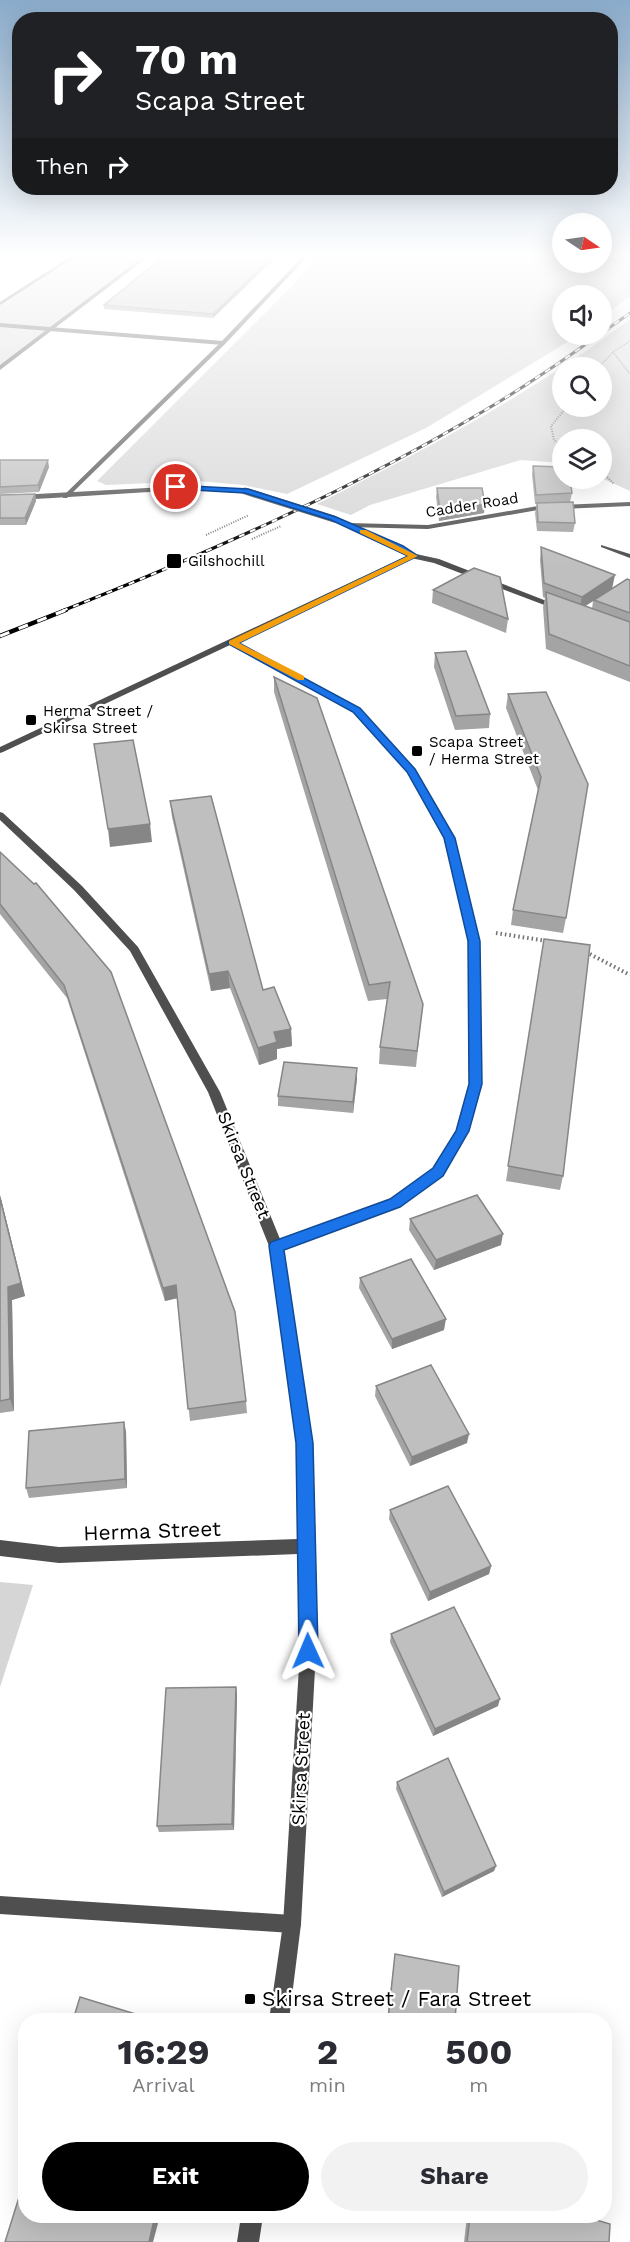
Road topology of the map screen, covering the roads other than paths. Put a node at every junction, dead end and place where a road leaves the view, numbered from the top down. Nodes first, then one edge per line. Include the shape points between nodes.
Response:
1 (14, 358) edge
2 (208, 358) edge
3 (0, 368) edge
4 (65, 497) junction
5 (0, 498) edge
6 (630, 504) edge
7 (348, 525) junction
8 (603, 546) dead end
9 (414, 556) junction
10 (630, 556) edge
11 (569, 611) edge
12 (232, 643) junction
13 (0, 750) edge
14 (0, 815) edge
15 (276, 1246) junction
16 (307, 1546) junction
17 (0, 1548) edge
18 (0, 1905) edge
19 (291, 1924) junction
20 (280, 2013) edge
21 (251, 2223) edge
22 (248, 2242) edge

1 - 3 street
2 - 4 street
4 - 5 street, Cadder Road
4 - 7 street, Cadder Road, bridge via 161,487 218,488 245,491
6 - 7 street, Cadder Road via 538,508 428,527
7 - 9 street
8 - 10 street
9 - 11 street
9 - 12 street
12 - 13 street
12 - 15 street via 356,710 411,771 449,838 474,941 476,1084 462,1131 438,1172 395,1203
14 - 15 street, Skirsa Street via 78,888 134,949 214,1092
15 - 16 street, Skirsa Street via 304,1443
16 - 17 street, Herma Street via 59,1555
16 - 19 street, Skirsa Street via 308,1651
18 - 19 street
19 - 20 street, Skirsa Street
21 - 22 street

